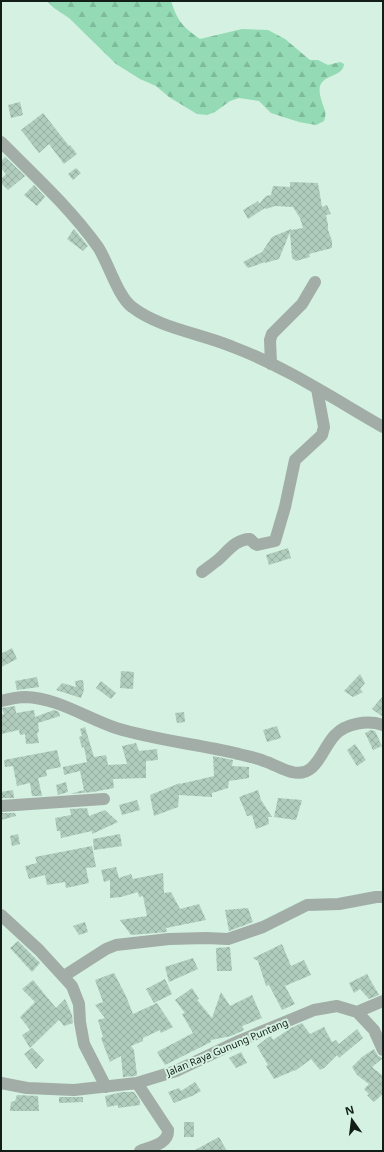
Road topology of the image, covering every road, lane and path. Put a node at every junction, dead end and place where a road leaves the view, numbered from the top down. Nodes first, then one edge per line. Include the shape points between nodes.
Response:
1 (1, 142) edge
2 (315, 282) dead end
3 (271, 364) junction
4 (317, 389) junction
5 (383, 426) edge
6 (202, 572) dead end
7 (1, 701) edge
8 (383, 725) edge
9 (104, 800) dead end
10 (1, 806) edge
11 (383, 897) edge
12 (1, 915) edge
13 (64, 976) junction
14 (383, 1001) edge
15 (357, 1012) junction
16 (383, 1050) edge
17 (1, 1083) edge
18 (137, 1083) junction
19 (106, 1087) junction
20 (140, 1151) edge

1 - 3 street via 75,216 99,249 130,306 167,325 233,346
2 - 3 street via 302,304 272,334
3 - 4 street
4 - 5 street
4 - 6 street via 324,432 295,460 275,541 258,545 250,539 245,539 230,547
7 - 8 street via 23,697 45,699 116,728 242,755 294,773 313,767 335,734 344,728 368,723
9 - 10 street
11 - 13 street via 339,904 307,905 263,927 228,939 169,939 116,945
12 - 13 street
13 - 19 street via 77,996 84,1044
14 - 15 street
15 - 16 street, Jalan Raya Gunung Puntang via 374,1030
15 - 18 street, Jalan Raya Gunung Puntang via 337,1006 314,1010 176,1071
17 - 19 street, Jalan Raya Gunung Puntang via 26,1088 74,1090
18 - 19 street, Jalan Raya Gunung Puntang
18 - 20 street via 168,1130 164,1141

